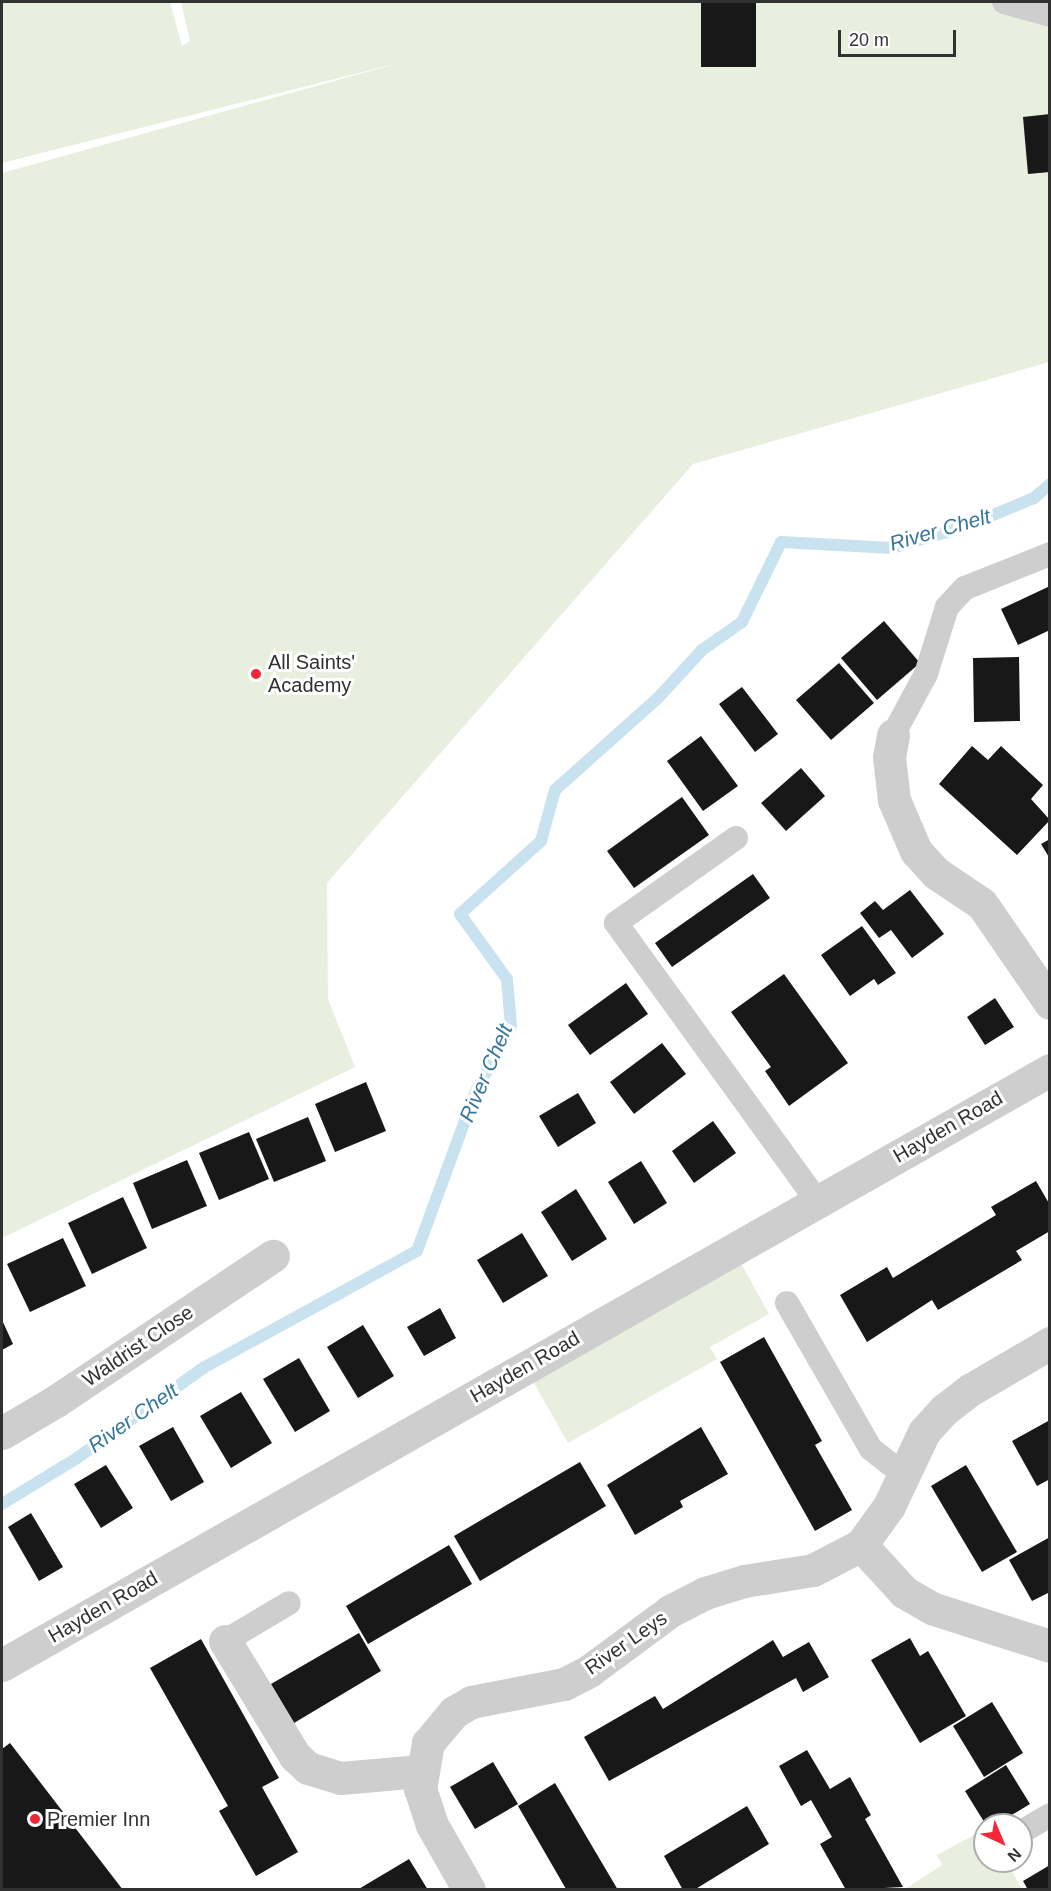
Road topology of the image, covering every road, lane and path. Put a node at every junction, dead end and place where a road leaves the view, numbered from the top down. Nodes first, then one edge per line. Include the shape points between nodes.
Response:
1 (1004, 2) edge
2 (1050, 15) edge
3 (1050, 554) edge
4 (893, 735) joint
5 (736, 838) dead end
6 (1050, 1003) edge
7 (1050, 1070) edge
8 (817, 1201) junction
9 (273, 1256) dead end
10 (787, 1303) dead end
11 (1050, 1343) edge
12 (2, 1433) edge
13 (902, 1473) junction
14 (861, 1545) junction
15 (290, 1603) dead end
16 (225, 1641) joint
17 (1050, 1646) edge
18 (2, 1665) edge
19 (420, 1771) junction
20 (1050, 1815) edge
21 (1033, 1825) edge
22 (469, 1890) edge

1 - 2 lane
3 - 4 lane via 965,588 947,607 926,674
4 - 6 street via 889,757 894,800 916,850 936,873 982,904
5 - 8 lane via 616,924
7 - 8 street, Hayden Road
8 - 18 street, Hayden Road
9 - 12 street, Waldrist Close
10 - 13 lane via 871,1449
11 - 13 street, River Leys via 970,1390 944,1410 924,1432
13 - 14 street, River Leys via 878,1526
14 - 17 street via 904,1592 934,1609
14 - 19 street, River Leys via 813,1570 744,1581 705,1593 670,1611 589,1671 564,1684 471,1702 439,1726 428,1743
15 - 16 lane
16 - 19 street via 295,1756 308,1768 341,1778
19 - 22 street, River Leys via 424,1808
20 - 21 lane

